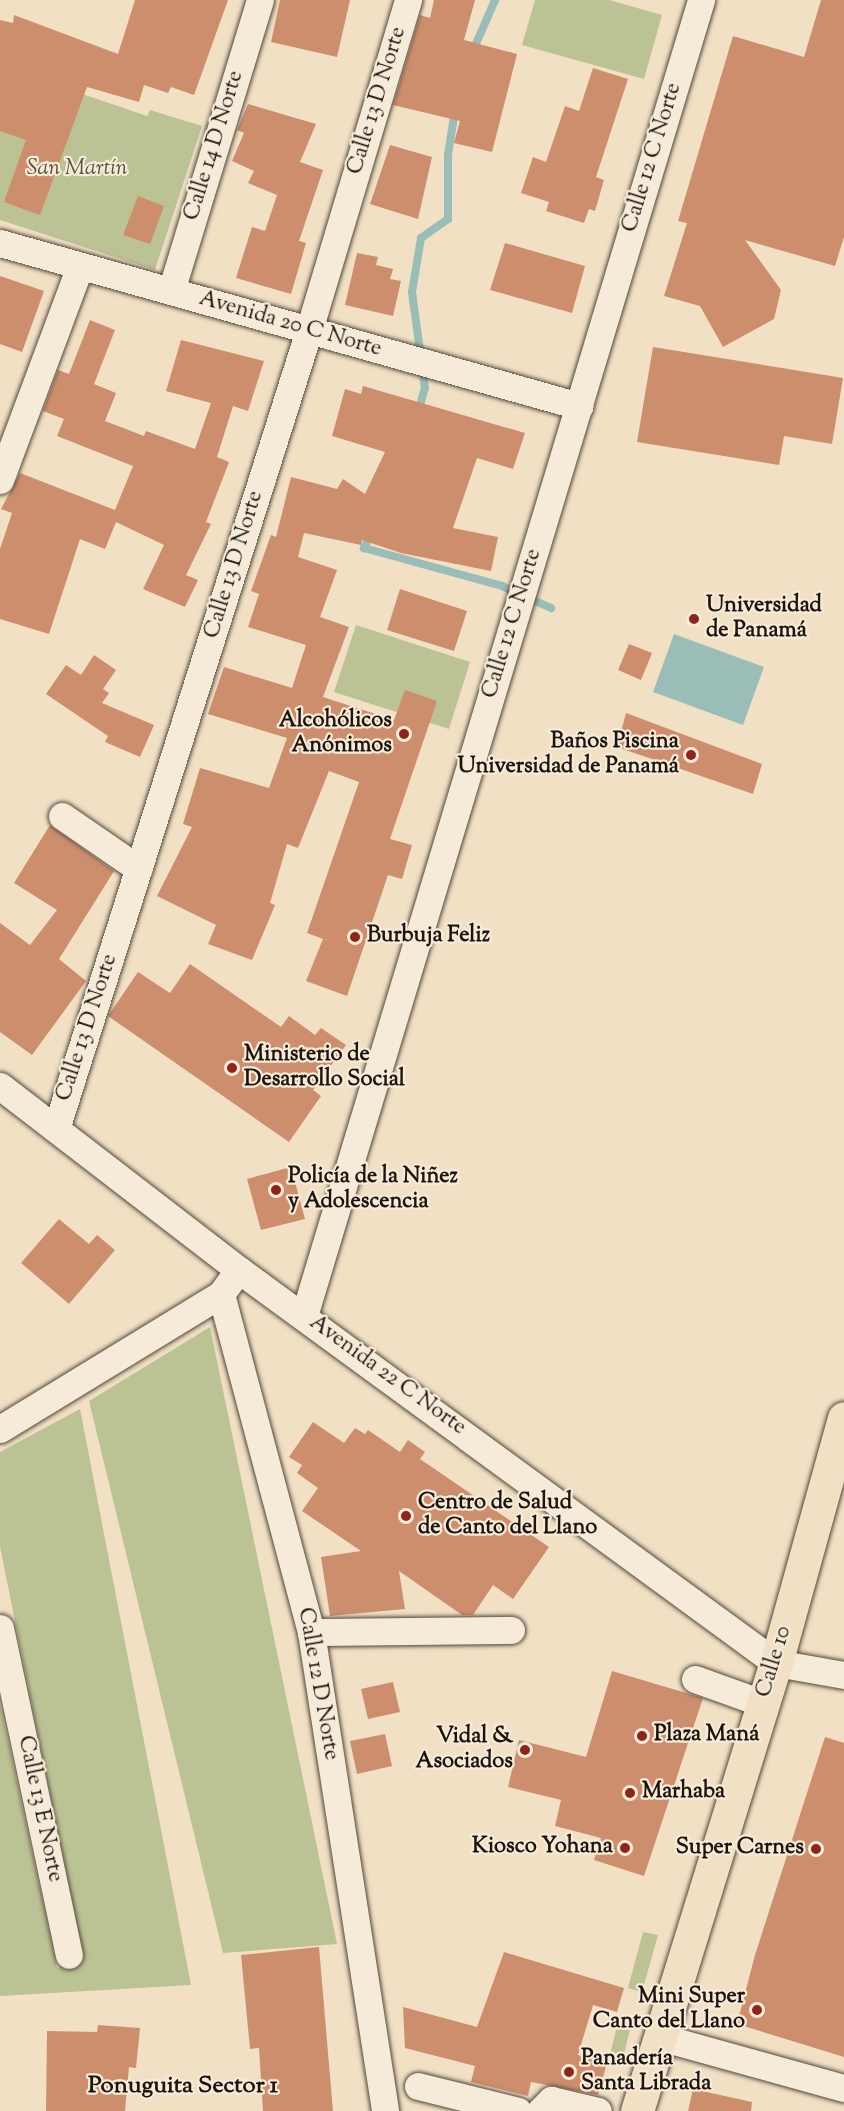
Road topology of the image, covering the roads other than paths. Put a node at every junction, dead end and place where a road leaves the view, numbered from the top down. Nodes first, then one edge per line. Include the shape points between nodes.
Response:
1 (260, 0) edge
2 (408, 0) edge
3 (701, 0) edge
4 (0, 243) edge
5 (80, 266) junction
6 (171, 291) junction
7 (309, 330) junction
8 (579, 406) junction
9 (0, 480) edge
10 (62, 816) dead end
11 (139, 869) junction
12 (0, 1086) edge
13 (56, 1129) junction
14 (239, 1270) junction
15 (221, 1294) junction
16 (304, 1316) junction
17 (844, 1418) edge
18 (0, 1429) edge
19 (0, 1628) edge
20 (511, 1630) dead end
21 (311, 1632) junction
22 (776, 1663) junction
23 (844, 1675) edge
24 (695, 1679) dead end
25 (6, 1681) edge
26 (762, 1703) junction
27 (69, 1955) dead end
28 (660, 2037) junction
29 (418, 2086) dead end
30 (844, 2088) edge
31 (385, 2111) edge
32 (518, 2111) edge
33 (540, 2111) edge
34 (598, 2111) edge
35 (637, 2111) edge

1 - 6 street, Calle 14 D Norte
2 - 7 street, Calle 13 D Norte
3 - 8 street, Calle 12 C Norte
4 - 5 street, Avenida 20 C Norte
5 - 6 street, Avenida 20 C Norte
5 - 9 street
6 - 7 street, Avenida 20 C Norte
7 - 8 street, Avenida 20 C Norte
7 - 11 street, Calle 13 D Norte
8 - 16 street, Calle 12 C Norte
10 - 11 street
11 - 13 street, Calle 13 D Norte
12 - 13 street, Avenida 22 C Norte
13 - 14 street, Avenida 22 C Norte
14 - 15 street
14 - 16 street, Avenida 22 C Norte
15 - 18 street
15 - 21 street, Calle 12 D Norte
16 - 22 street, Avenida 22 C Norte
17 - 22 main road, Calle 10
19 - 25 street, Calle 13 E Norte
20 - 21 street
21 - 31 street, Calle 12 D Norte
22 - 23 street
22 - 26 main road, Calle 10
24 - 26 street
25 - 27 street, Calle 13 E Norte
26 - 28 main road, Calle 10
28 - 30 street
28 - 35 main road, Calle 10
29 - 32 street
33 - 34 street via 551,2100

